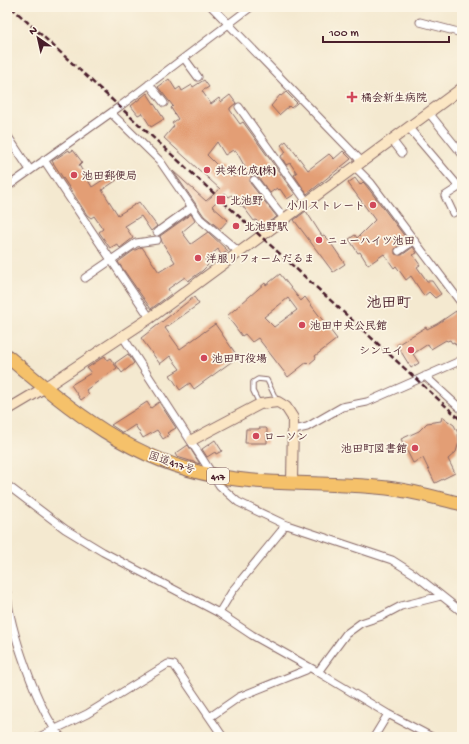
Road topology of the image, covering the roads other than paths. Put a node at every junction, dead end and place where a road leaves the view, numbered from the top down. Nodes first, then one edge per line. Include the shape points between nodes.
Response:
1 (212, 7) edge
2 (251, 7) edge
3 (420, 22) dead end
4 (228, 24) junction
5 (462, 33) edge
6 (184, 58) junction
7 (198, 77) dead end
8 (149, 84) junction
9 (462, 88) edge
10 (164, 103) dead end
11 (239, 107) dead end
12 (111, 113) junction
13 (429, 113) junction
14 (409, 128) junction
15 (7, 136) edge
16 (392, 140) junction
17 (402, 153) dead end
18 (462, 154) edge
19 (44, 160) junction
20 (359, 165) junction
21 (30, 170) junction
22 (254, 180) dead end
23 (460, 186) edge
24 (7, 187) edge
25 (307, 202) junction
26 (192, 208) junction
27 (453, 213) dead end
28 (284, 218) junction
29 (157, 232) dead end
30 (157, 240) dead end
31 (414, 241) junction
32 (238, 251) junction
33 (399, 251) dead end
34 (111, 260) junction
35 (85, 278) dead end
36 (462, 304) edge
37 (150, 318) junction
38 (123, 337) junction
39 (7, 356) edge
40 (462, 360) edge
41 (425, 376) junction
42 (44, 388) junction
43 (278, 402) junction
44 (260, 404) junction
45 (7, 410) edge
46 (462, 410) edge
47 (294, 430) junction
48 (192, 440) junction
49 (216, 476) junction
50 (292, 482) junction
51 (7, 485) edge
52 (462, 504) edge
53 (284, 524) junction
54 (7, 593) edge
55 (441, 596) junction
56 (462, 612) edge
57 (219, 613) junction
58 (310, 667) junction
59 (318, 672) junction
60 (388, 714) junction
61 (210, 717) junction
62 (55, 730) junction
63 (39, 737) edge
64 (61, 737) edge
65 (224, 737) edge
66 (374, 737) edge
67 (432, 737) edge

1 - 4 street
2 - 4 street
3 - 5 street
4 - 6 street
4 - 20 street
6 - 7 street
6 - 8 street
8 - 10 street
8 - 12 street
9 - 13 street
11 - 25 street
12 - 19 street
12 - 26 street via 160,161
13 - 14 street
13 - 18 street
14 - 16 street
14 - 23 street
15 - 21 street
16 - 17 street
16 - 20 street
19 - 21 street
19 - 34 street
20 - 25 street
20 - 31 street
21 - 24 street
22 - 28 street
23 - 27 street via 445,196
25 - 28 street
26 - 29 street
26 - 32 street via 200,219
28 - 32 street
30 - 34 street via 136,243
31 - 33 street
31 - 36 street
32 - 37 street
34 - 35 street
34 - 37 street
37 - 38 street
38 - 42 street
38 - 48 street
39 - 42 highway, 国道417号 / 417
40 - 41 street
41 - 46 street
41 - 47 street via 367,402 342,407 307,427
42 - 45 street
42 - 49 highway, 国道417号 / 417 via 81,417 132,447 175,465
43 - 44 street
43 - 44 lane via 267,380 258,379 252,382 253,391
43 - 47 street via 286,407 293,418
44 - 48 street
47 - 50 street
48 - 49 street
49 - 50 highway, 国道417号 / 417 via 250,481
49 - 53 street via 220,486 238,502
50 - 52 highway, 国道417号 / 417 via 395,489
51 - 57 street via 65,529 103,552
53 - 55 street via 392,560
53 - 57 street
54 - 62 street via 8,609 21,652
55 - 56 street
55 - 59 street via 401,606 361,623 346,634
57 - 58 street via 252,635
58 - 59 street
58 - 61 street via 239,697
59 - 60 street
60 - 66 street
60 - 67 street
61 - 62 street via 174,665 168,664 87,714
61 - 65 street
62 - 63 street
62 - 64 street

